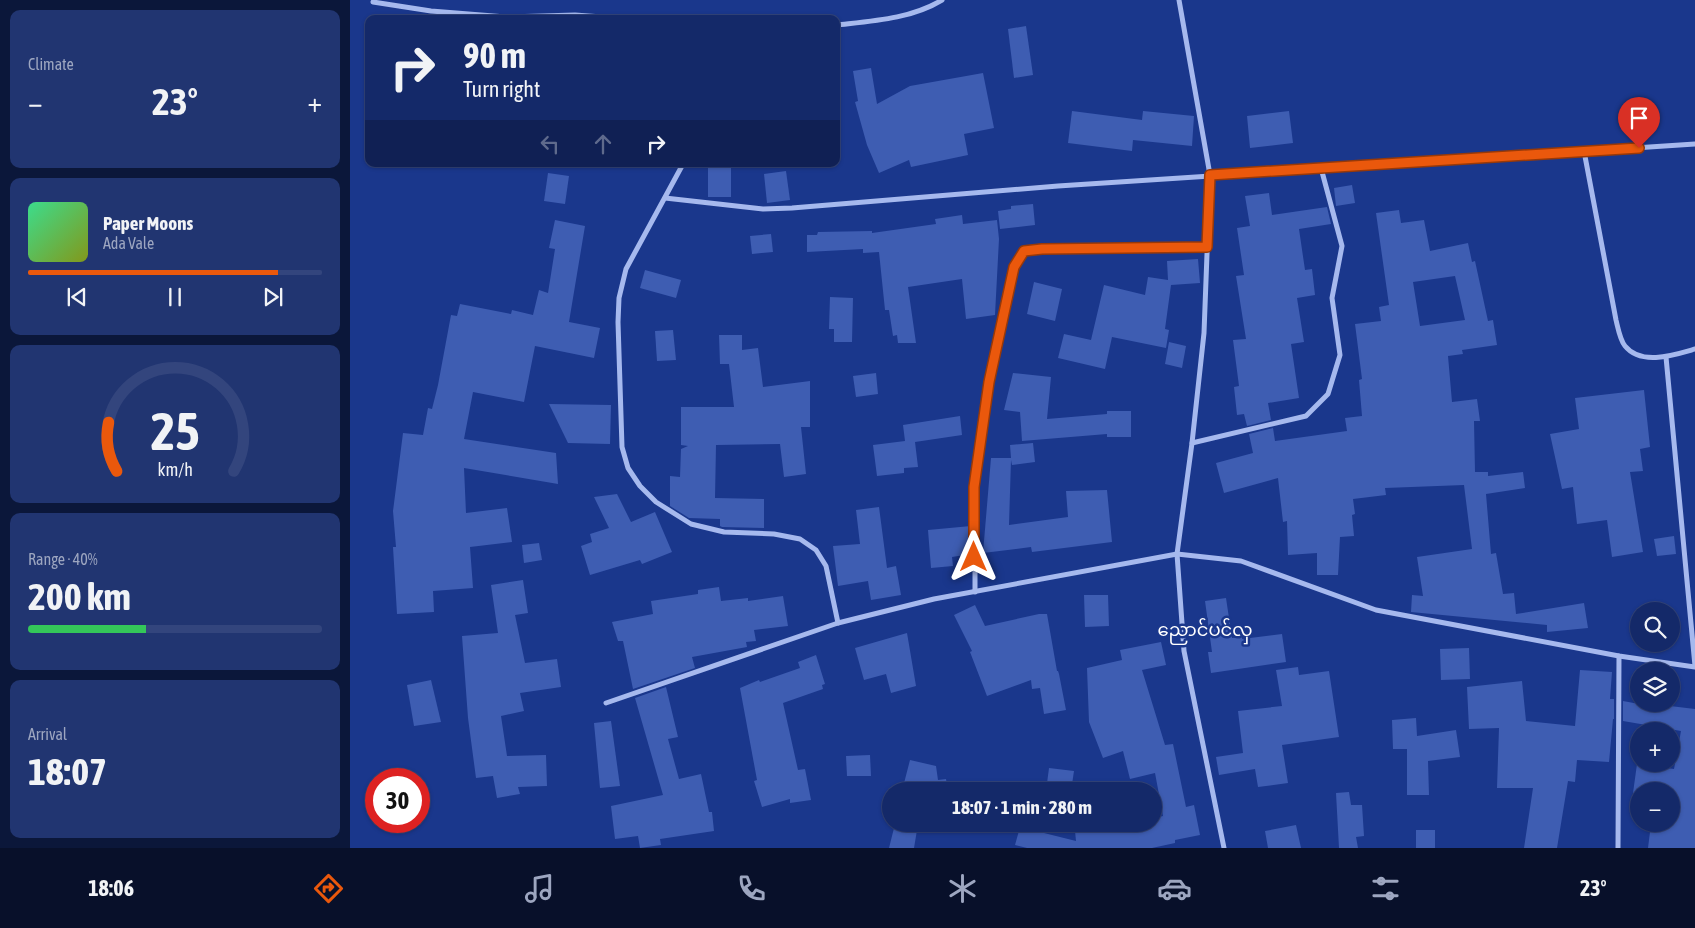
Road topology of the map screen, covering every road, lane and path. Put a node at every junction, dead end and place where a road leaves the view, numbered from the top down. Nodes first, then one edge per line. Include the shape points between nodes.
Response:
1 (942, 0) edge
2 (1179, 0) edge
3 (372, 2) dead end
4 (474, 15) edge
5 (840, 25) edge
6 (1695, 144) edge
7 (1584, 151) junction
8 (680, 167) edge
9 (1321, 168) junction
10 (1210, 175) junction
11 (665, 198) junction
12 (1207, 247) junction
13 (1695, 350) edge
14 (1666, 357) junction
15 (1192, 443) junction
16 (1177, 554) junction
17 (974, 592) junction
18 (838, 623) junction
19 (1619, 656) junction
20 (1695, 667) edge
21 (606, 703) dead end
22 (1224, 848) edge
23 (1618, 848) edge

1 - 5 street via 912,14
2 - 10 street
3 - 4 street
6 - 7 street
7 - 9 street
7 - 14 street via 1623,345 1633,354
8 - 11 street
9 - 10 street
9 - 15 street via 1342,246 1332,298 1340,355 1328,394 1306,416
10 - 11 street via 763,209
10 - 12 street
11 - 18 street via 626,269 619,298 622,447 628,468 656,502 691,524 724,532 774,534 800,539 816,550 826,566
12 - 15 street via 1204,333
12 - 17 street via 1024,251 1014,267 986,401 974,487
13 - 14 street
14 - 20 street
15 - 16 street
16 - 17 street
16 - 19 street via 1241,561 1376,610
16 - 22 street via 1184,651
17 - 18 street
18 - 21 street
19 - 20 street
19 - 23 street

